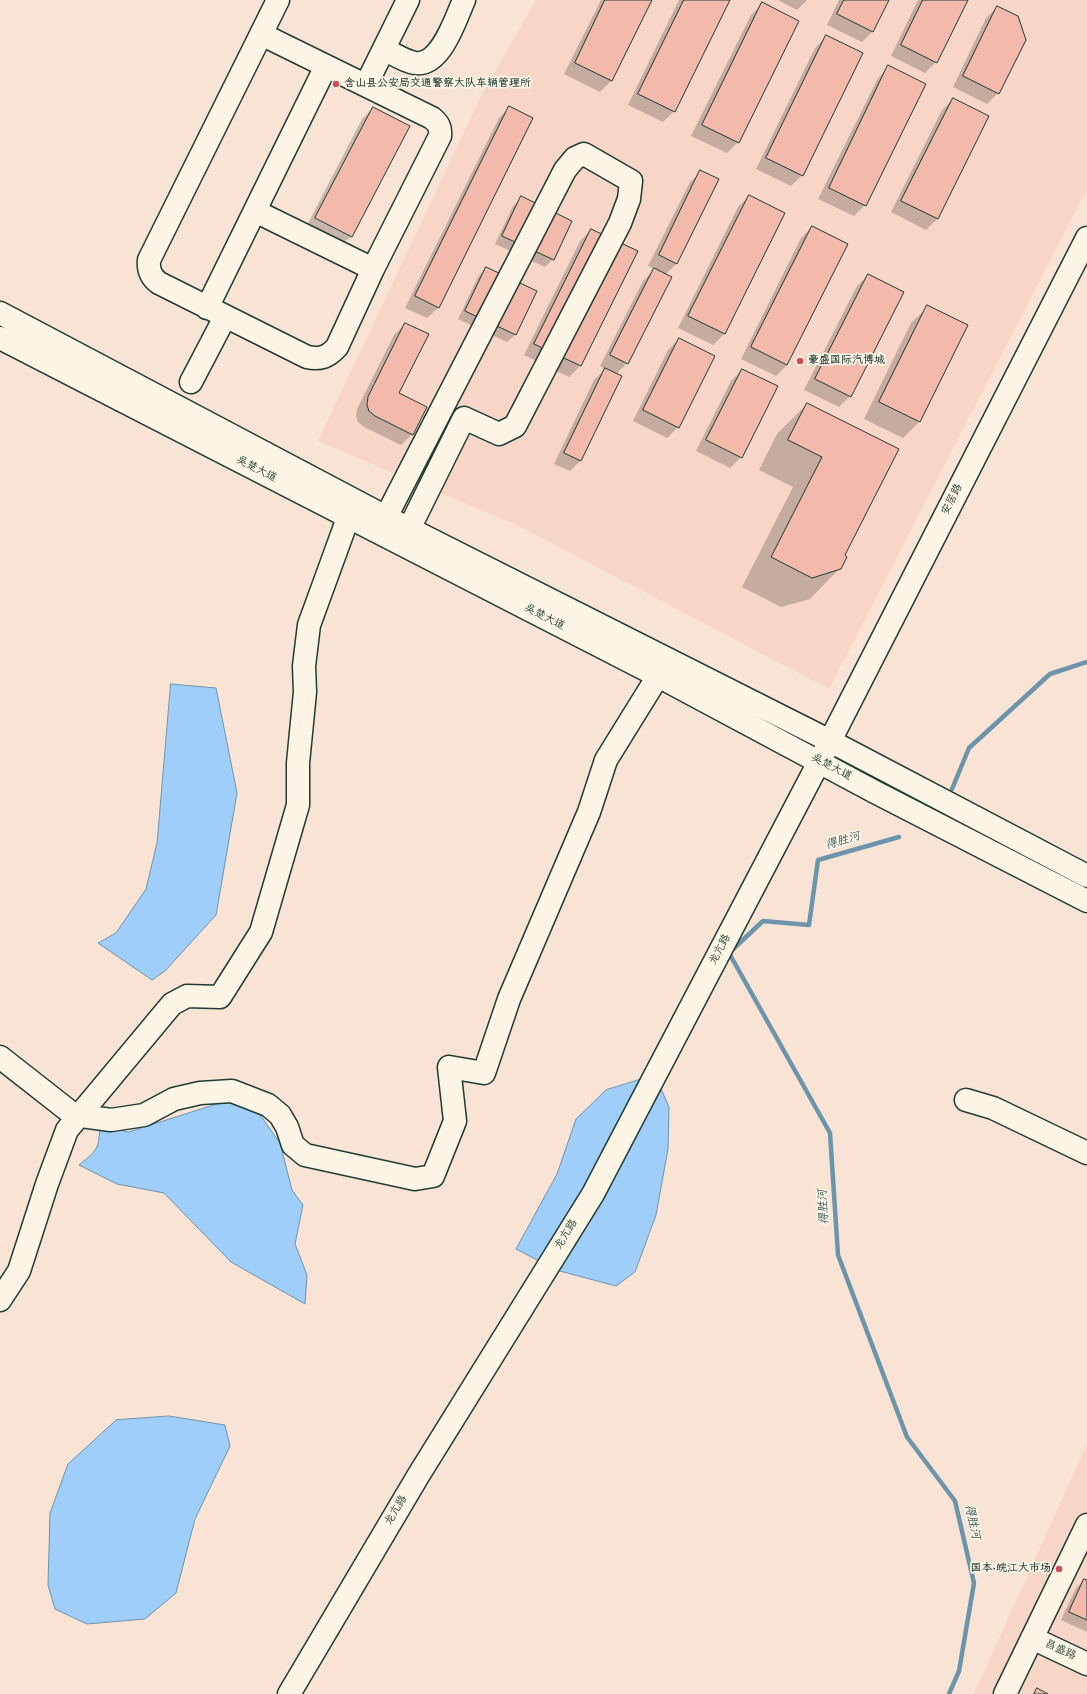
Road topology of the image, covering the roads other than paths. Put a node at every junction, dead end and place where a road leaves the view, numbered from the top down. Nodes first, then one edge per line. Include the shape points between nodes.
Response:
1 (278, 0) edge
2 (408, 0) edge
3 (464, 0) edge
4 (261, 34) junction
5 (384, 49) junction
6 (326, 66) junction
7 (366, 85) junction
8 (255, 211) junction
9 (1087, 238) edge
10 (373, 269) junction
11 (216, 312) junction
12 (0, 313) edge
13 (0, 338) edge
14 (191, 382) dead end
15 (386, 517) junction
16 (348, 518) junction
17 (409, 529) junction
18 (658, 676) junction
19 (830, 741) junction
20 (819, 762) junction
21 (1087, 876) edge
22 (1087, 901) edge
23 (0, 1057) edge
24 (966, 1100) dead end
25 (80, 1115) junction
26 (1087, 1153) edge
27 (0, 1300) edge
28 (1087, 1525) edge
29 (1081, 1554) edge
30 (1032, 1638) junction
31 (1087, 1664) edge
32 (289, 1694) edge
33 (1005, 1694) edge

1 - 4 main road
2 - 5 main road
3 - 5 main road via 439,52 432,59 417,63 407,61
4 - 6 main road
4 - 11 main road via 149,260 150,274 159,283
5 - 7 main road
6 - 7 main road
6 - 8 main road
7 - 10 main road via 432,118 441,129 440,136
8 - 10 main road
8 - 11 main road
9 - 19 main road, 安居路
10 - 11 main road via 336,347 332,353 321,358 307,357
11 - 14 main road
12 - 15 main road, 吴楚大道
13 - 16 main road, 吴楚大道
15 - 17 main road, 吴楚大道
15 - 17 main road via 565,170 575,158 584,154 631,181 629,199 620,222 515,426 499,434 464,418
16 - 18 main road, 吴楚大道
16 - 25 main road via 309,625 298,763 298,805 261,932 220,997 187,996 172,1004
17 - 19 main road, 吴楚大道
18 - 20 main road, 吴楚大道
18 - 25 main road via 606,760 590,812 509,999 484,1074 449,1067 455,1121 433,1176 415,1179 305,1155 293,1145 280,1115 268,1105 232,1091 200,1093 174,1099 138,1116 111,1120
19 - 20 main road, 安居路
19 - 21 main road, 吴楚大道
20 - 22 main road, 吴楚大道
20 - 32 main road, 龙亢路 via 593,1194 418,1476
23 - 25 main road via 74,1115
24 - 26 main road via 993,1108
25 - 27 main road via 67,1130 20,1271
28 - 29 main road
29 - 30 main road
30 - 31 main road, 昌盛路
30 - 33 main road

